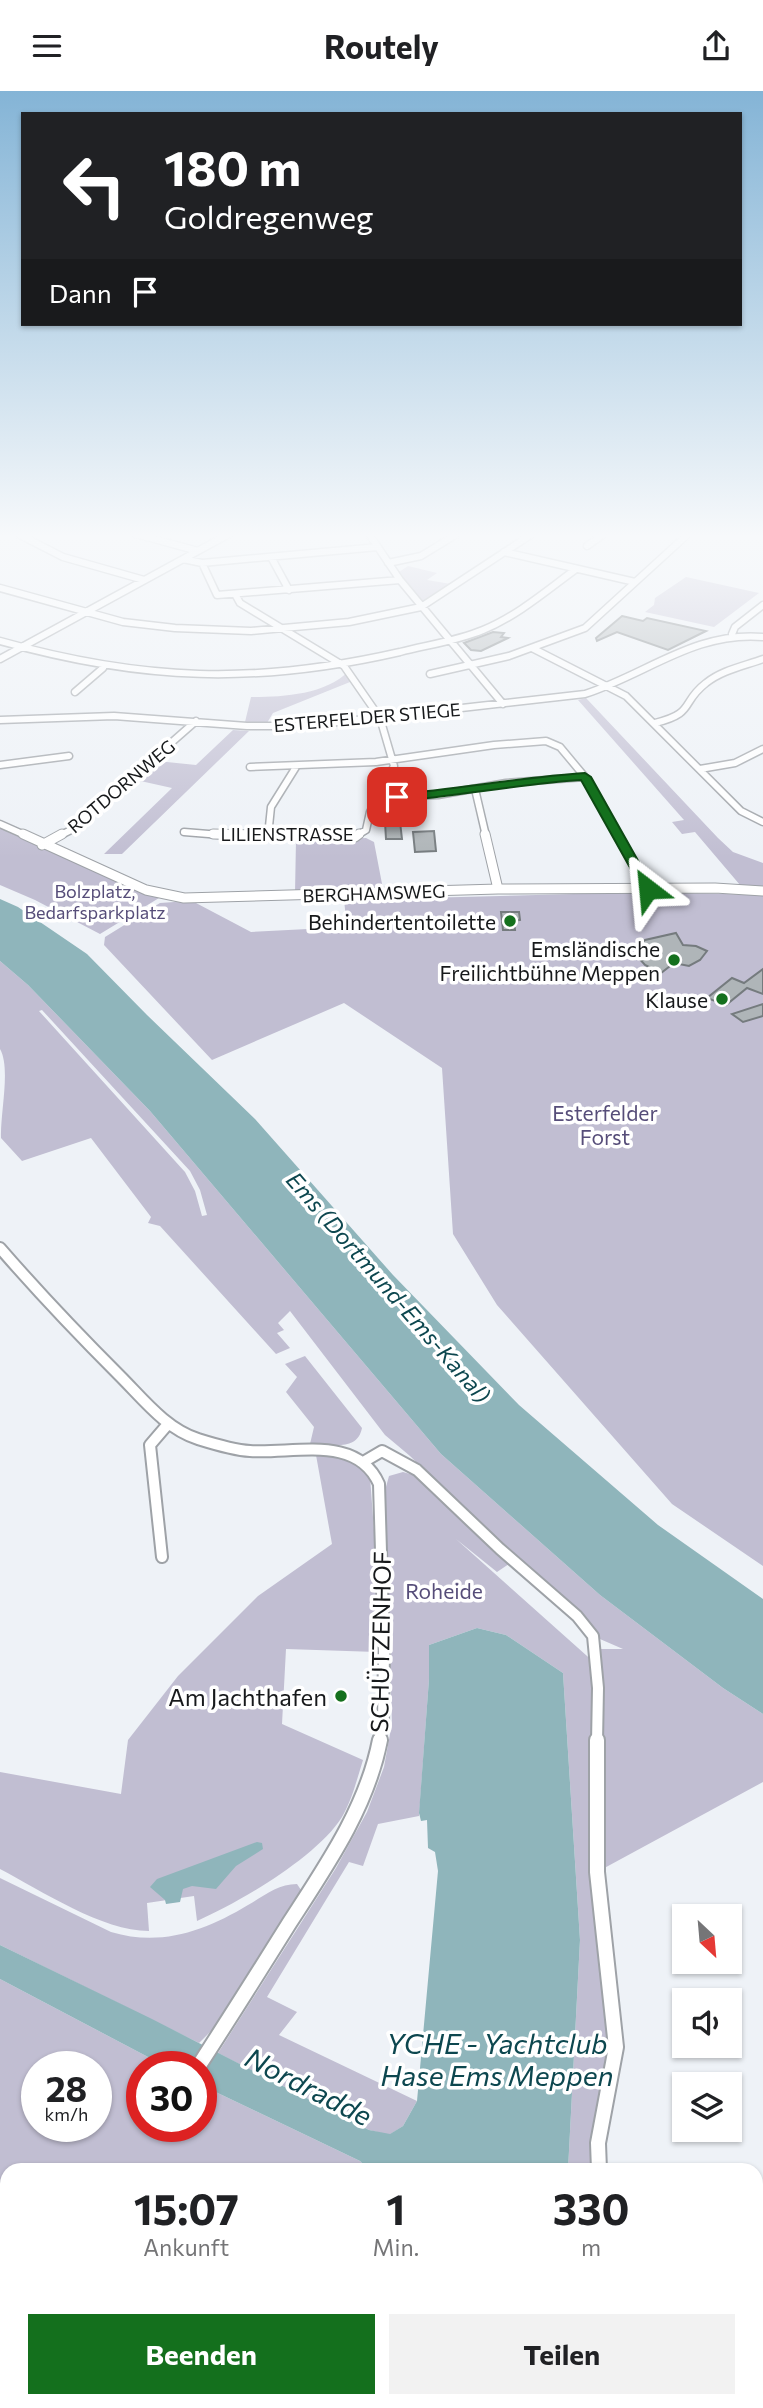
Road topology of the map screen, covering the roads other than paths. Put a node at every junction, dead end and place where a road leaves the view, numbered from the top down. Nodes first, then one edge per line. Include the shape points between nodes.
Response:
1 (3, 642) edge
2 (31, 642) edge
3 (306, 642) edge
4 (436, 642) edge
5 (451, 642) edge
6 (548, 642) edge
7 (703, 642) edge
8 (21, 648) junction
9 (532, 648) junction
10 (0, 659) edge
11 (763, 659) edge
12 (344, 666) junction
13 (471, 667) junction
14 (103, 668) junction
15 (430, 674) dead end
16 (608, 687) junction
17 (75, 692) dead end
18 (503, 704) junction
19 (380, 718) junction
20 (0, 720) edge
21 (196, 721) junction
22 (655, 723) junction
23 (763, 750) edge
24 (69, 756) dead end
25 (394, 759) junction
26 (0, 765) edge
27 (250, 767) dead end
28 (296, 767) junction
29 (700, 769) junction
30 (585, 777) junction
31 (475, 789) junction
32 (377, 797) junction
33 (763, 822) edge
34 (0, 824) edge
35 (184, 832) dead end
36 (268, 837) junction
37 (42, 845) junction
38 (498, 889) junction
39 (648, 889) junction
40 (763, 891) edge
41 (0, 1248) edge
42 (168, 1424) junction
43 (365, 1461) junction
44 (162, 1557) dead end
45 (207, 2051) edge
46 (599, 2163) edge

1 - 8 street
2 - 8 street
3 - 12 street
4 - 12 street
5 - 13 street
6 - 9 street
7 - 16 street, ESTERFELDER STIEGE
8 - 10 street
8 - 14 street
9 - 13 street
9 - 16 street
11 - 22 street via 710,680 697,691 686,712
12 - 14 street via 230,676
12 - 19 street
13 - 15 street
13 - 18 street
14 - 17 street
16 - 18 street, ESTERFELDER STIEGE
16 - 22 street via 626,696
18 - 19 street, ESTERFELDER STIEGE
19 - 21 street, ESTERFELDER STIEGE via 276,727
19 - 25 street
20 - 21 street, ESTERFELDER STIEGE via 114,716
21 - 37 street, ROTDORNWEG via 73,829
22 - 29 street
23 - 29 street via 735,763
24 - 26 street
25 - 28 street
25 - 30 street via 540,740 560,747
25 - 32 street, LILIENSTRASSE
27 - 28 street
28 - 36 street via 271,807
29 - 33 street via 741,811
30 - 31 street
30 - 39 street
31 - 32 street
31 - 38 street
32 - 36 street, LILIENSTRASSE via 362,834
34 - 37 street, BERGHAMSWEG
35 - 36 street, LILIENSTRASSE
37 - 38 street, BERGHAMSWEG via 146,890 184,898
38 - 39 street, BERGHAMSWEG
39 - 40 street, BERGHAMSWEG
41 - 42 street via 51,1308
42 - 43 street via 195,1439 248,1451 340,1451
42 - 44 street via 150,1445
43 - 45 street, SCHÜTZENHOF via 379,1484 383,1722 375,1765 358,1809 327,1864
43 - 46 street via 382,1451 417,1470 578,1616 593,1636 598,1688 597,1872 616,2046 598,2143

